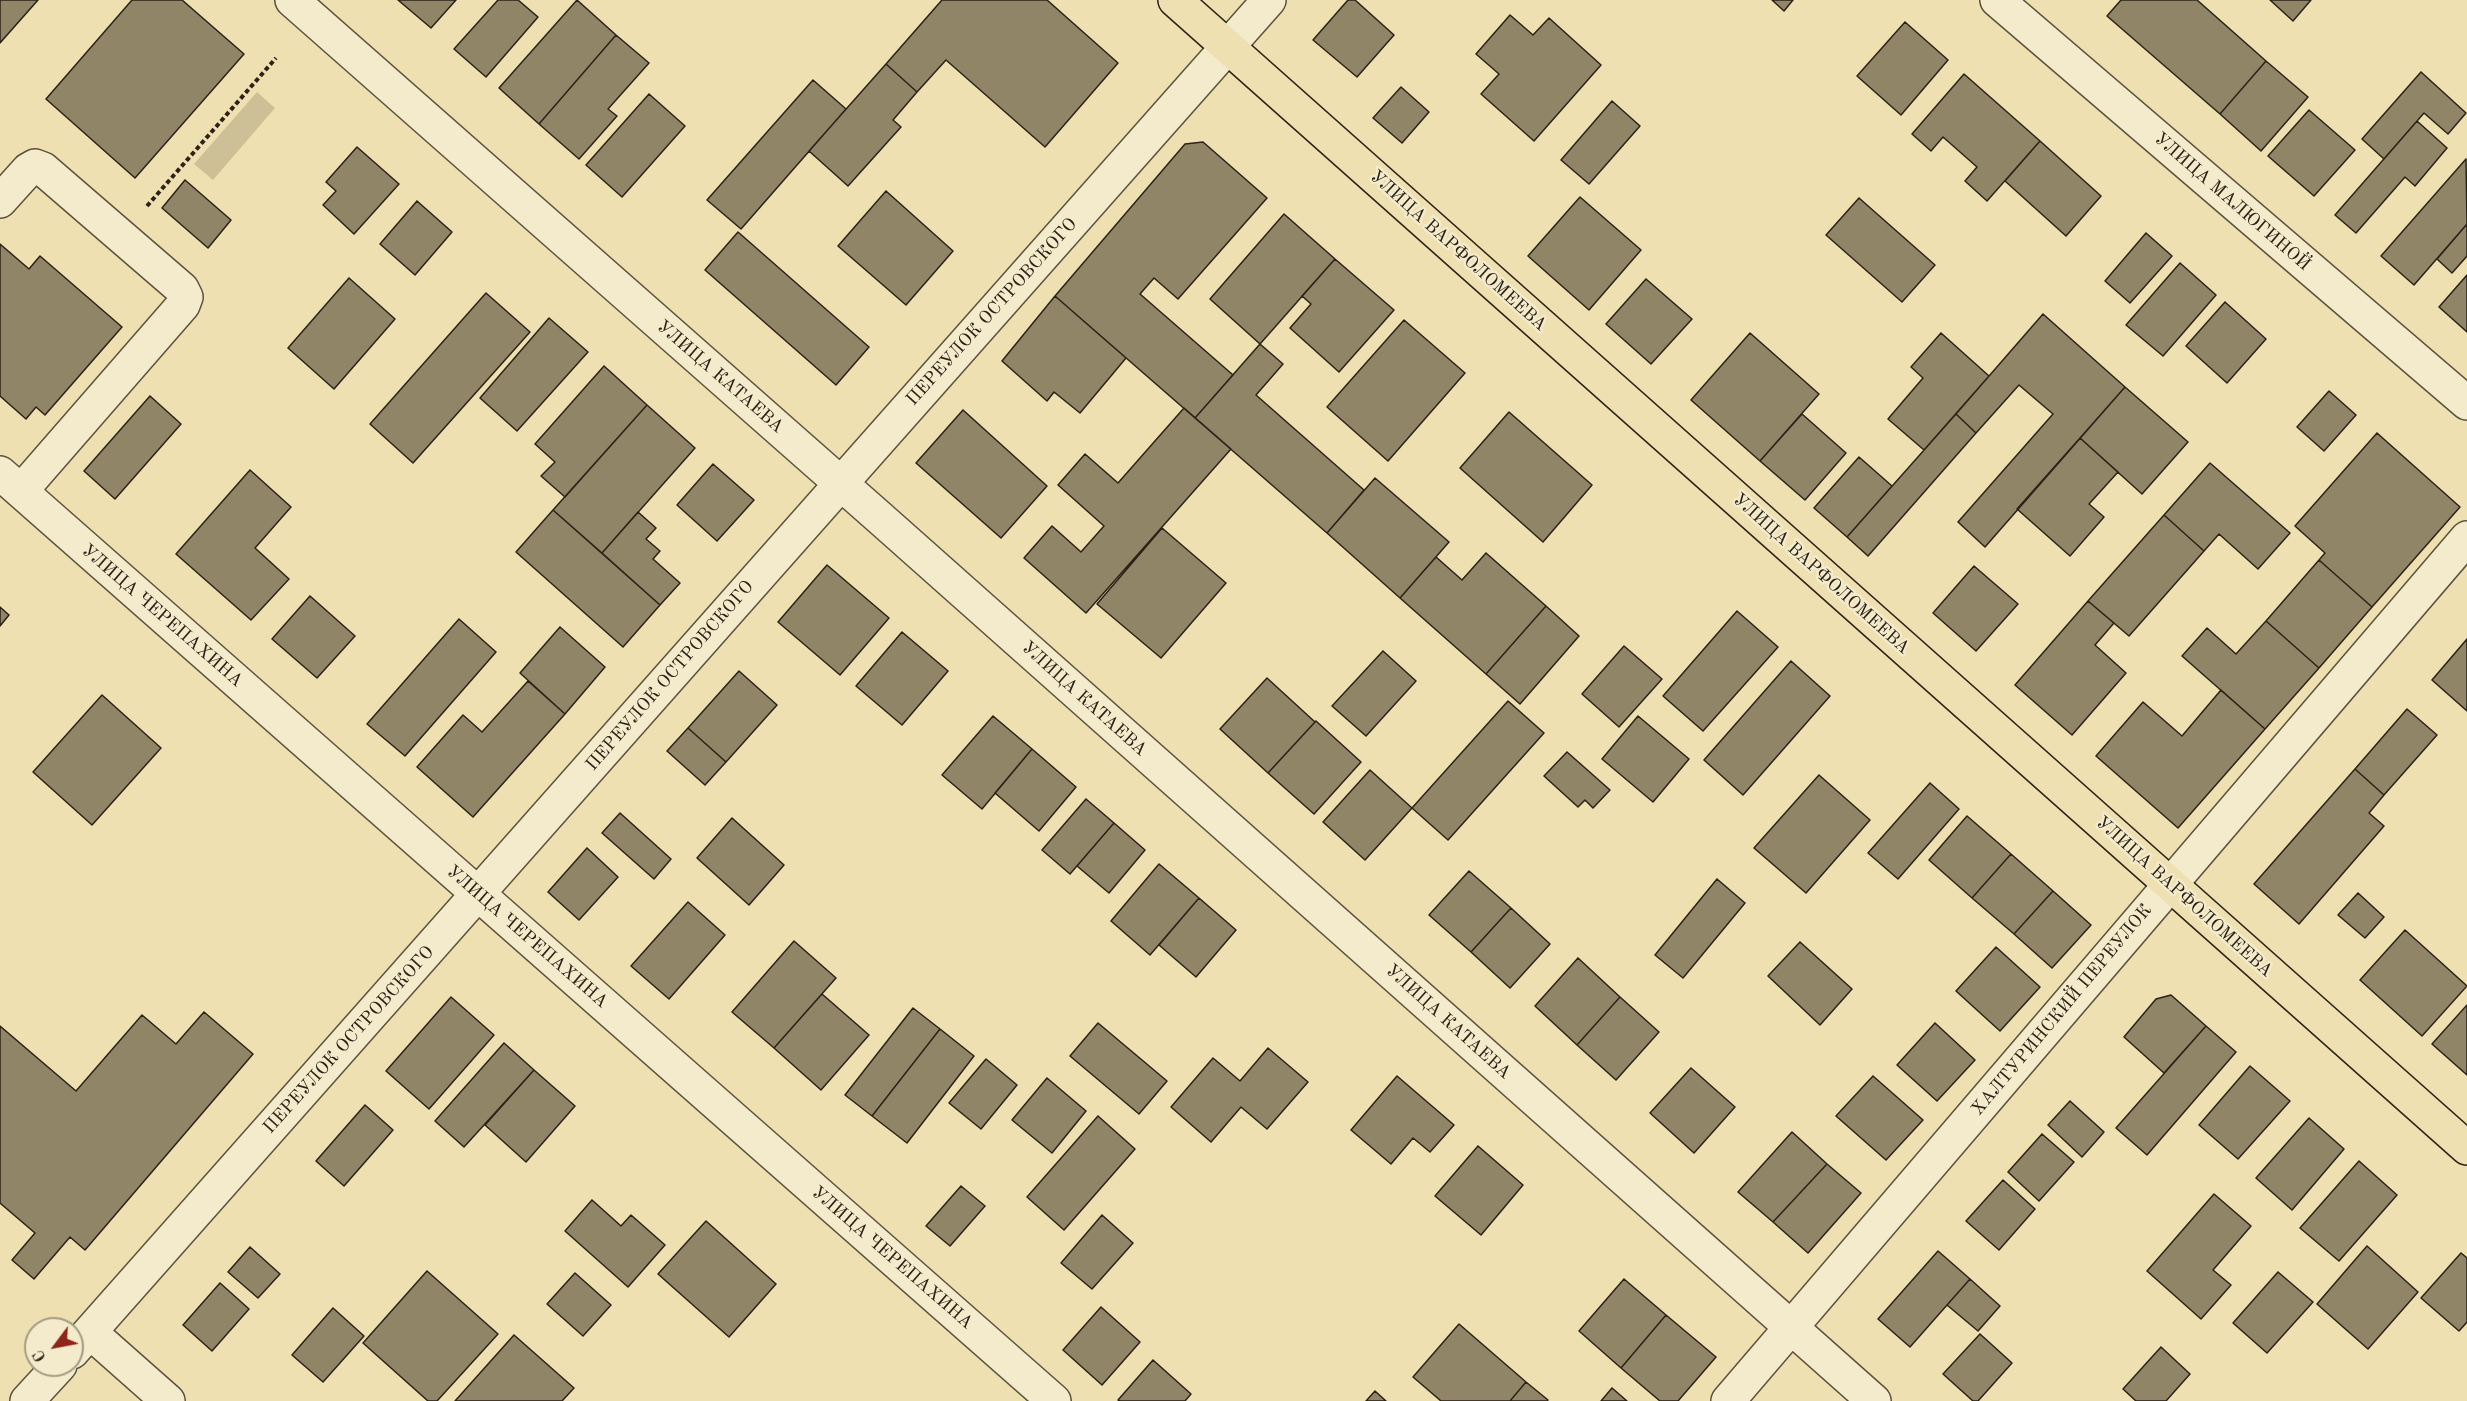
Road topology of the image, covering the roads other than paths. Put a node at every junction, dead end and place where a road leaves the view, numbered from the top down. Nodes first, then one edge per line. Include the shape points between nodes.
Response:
1 (292, 0) edge
2 (1175, 0) edge
3 (1269, 0) edge
4 (1997, 0) edge
5 (1228, 47) junction
6 (0, 201) edge
7 (2467, 403) edge
8 (10, 482) edge
9 (840, 483) junction
10 (2467, 538) edge
11 (2170, 884) junction
12 (478, 894) junction
13 (2467, 1148) edge
14 (1792, 1328) junction
15 (84, 1339) edge
16 (84, 1344) edge
17 (49, 1377) edge
18 (27, 1401) edge
19 (168, 1401) edge
20 (1054, 1401) edge
21 (1728, 1401) edge
22 (1875, 1401) edge

1 - 9 street, УЛИЦА КАТАЕВА
2 - 5 main road, УЛИЦА ВАРФОЛОМЕЕВА
3 - 5 street, ПЕРЕУЛОК ОСТРОВСКОГО
4 - 7 street, УЛИЦА МАЛЮГИНОЙ
5 - 9 street, ПЕРЕУЛОК ОСТРОВСКОГО
5 - 11 main road, УЛИЦА ВАРФОЛОМЕЕВА
6 - 8 street via 28,170 35,166 43,169 182,289 186,297 183,305
8 - 12 street, УЛИЦА ЧЕРЕПАХИНА
9 - 12 street, ПЕРЕУЛОК ОСТРОВСКОГО
9 - 14 street, УЛИЦА КАТАЕВА
10 - 11 street, ХАЛТУРИНСКИЙ ПЕРЕУЛОК
11 - 13 main road, УЛИЦА ВАРФОЛОМЕЕВА
11 - 14 street, ХАЛТУРИНСКИЙ ПЕРЕУЛОК
12 - 15 street, ПЕРЕУЛОК ОСТРОВСКОГО
12 - 20 street, УЛИЦА ЧЕРЕПАХИНА
14 - 21 street, ХАЛТУРИНСКИЙ ПЕРЕУЛОК
14 - 22 street, УЛИЦА КАТАЕВА
16 - 19 street
17 - 18 street

